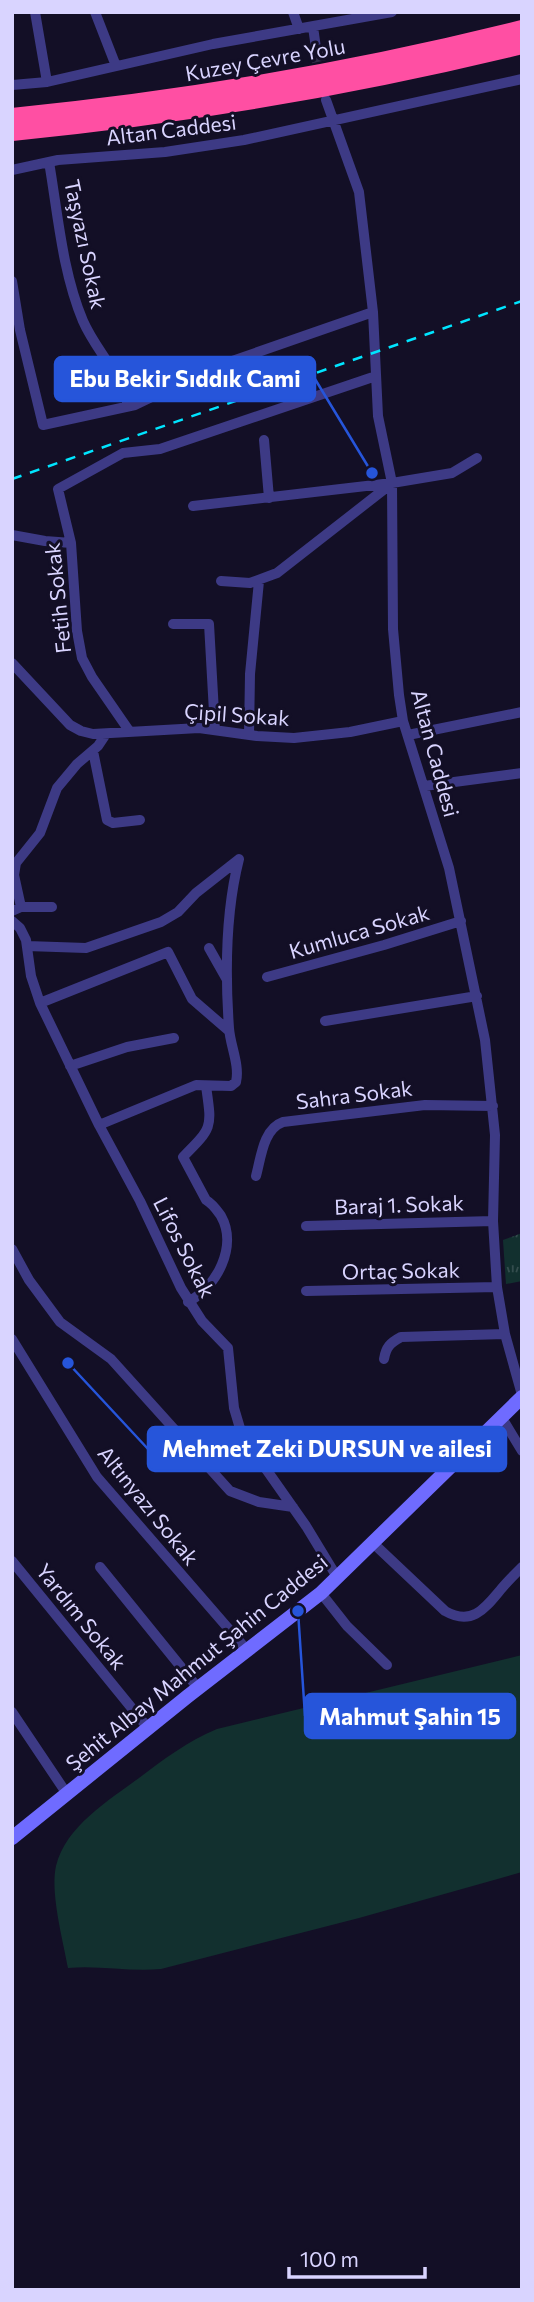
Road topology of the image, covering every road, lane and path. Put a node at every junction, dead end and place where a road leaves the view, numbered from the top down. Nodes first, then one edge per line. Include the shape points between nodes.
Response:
1 (35, 12) edge
2 (95, 12) edge
3 (293, 12) edge
4 (392, 12) edge
5 (313, 27) junction
6 (299, 29) junction
7 (522, 29) edge
8 (522, 45) edge
9 (316, 48) tunnel mouth
10 (116, 66) junction
11 (522, 79) edge
12 (47, 82) junction
13 (12, 85) edge
14 (326, 100) dead end
15 (12, 117) edge
16 (334, 120) junction
17 (12, 132) edge
18 (49, 162) junction
19 (12, 170) edge
20 (12, 281) edge
21 (373, 312) junction
22 (376, 376) junction
23 (128, 406) junction
24 (264, 440) dead end
25 (477, 458) dead end
26 (392, 483) junction
27 (269, 498) junction
28 (192, 506) dead end
29 (12, 534) edge
30 (71, 543) junction
31 (222, 581) dead end
32 (259, 581) junction
33 (173, 624) dead end
34 (12, 663) edge
35 (522, 712) edge
36 (403, 721) junction
37 (215, 730) junction
38 (130, 732) junction
39 (106, 734) junction
40 (249, 735) junction
41 (408, 735) junction
42 (93, 751) junction
43 (522, 774) edge
44 (424, 786) junction
45 (140, 820) dead end
46 (52, 907) dead end
47 (17, 909) edge
48 (12, 921) edge
49 (461, 921) junction
50 (27, 946) junction
51 (209, 948) dead end
52 (267, 977) dead end
53 (226, 980) junction
54 (477, 996) junction
55 (40, 1003) junction
56 (325, 1021) dead end
57 (229, 1031) junction
58 (173, 1038) dead end
59 (70, 1066) junction
60 (205, 1086) junction
61 (493, 1107) junction
62 (99, 1125) junction
63 (256, 1177) dead end
64 (494, 1221) junction
65 (306, 1226) dead end
66 (12, 1249) edge
67 (497, 1287) junction
68 (306, 1292) dead end
69 (188, 1302) junction
70 (505, 1334) junction
71 (12, 1339) edge
72 (384, 1359) dead end
73 (522, 1396) edge
74 (502, 1418) junction
75 (522, 1451) edge
76 (293, 1507) junction
77 (373, 1543) junction
78 (12, 1561) edge
79 (100, 1567) dead end
80 (522, 1567) edge
81 (337, 1577) junction
82 (522, 1579) edge
83 (507, 1582) junction
84 (321, 1593) junction
85 (247, 1650) junction
86 (387, 1665) dead end
87 (198, 1688) junction
88 (12, 1712) edge
89 (148, 1728) junction
90 (67, 1794) junction
91 (12, 1838) edge

1 - 12 street
2 - 10 street
3 - 6 street
4 - 5 street
5 - 6 street
5 - 9 street
6 - 10 street
7 - 15 highway, Kuzey Çevre Yolu via 436,51 273,82
8 - 17 highway, Kuzey Çevre Yolu via 272,97
10 - 12 street
11 - 16 street
12 - 13 street
14 - 16 street, Altan Caddesi
16 - 18 street, Altan Caddesi via 204,146
16 - 21 street, Altan Caddesi via 359,192
18 - 19 street, Altan Caddesi
18 - 23 street, Taşyazı Sokak via 77,304 101,355 118,377
20 - 23 street via 43,425
21 - 22 street, Altan Caddesi
21 - 23 street via 212,368
22 - 26 street, Altan Caddesi via 378,416
22 - 30 street, Fetih Sokak via 160,449 123,453 58,489
24 - 27 street
25 - 26 street via 452,473
26 - 27 street
26 - 32 street via 285,568
26 - 36 street, Altan Caddesi via 394,649
27 - 28 street
29 - 30 street
30 - 38 street, Fetih Sokak via 82,658
31 - 32 street
32 - 40 street
33 - 37 street via 209,624
34 - 39 street, Çipil Sokak via 70,725 86,733
35 - 41 street
36 - 40 street, Çipil Sokak via 313,737
36 - 41 street, Altan Caddesi
37 - 38 street, Çipil Sokak
37 - 40 street, Çipil Sokak
38 - 39 street, Çipil Sokak
39 - 42 street
41 - 44 street, Altan Caddesi
42 - 45 street via 107,820
42 - 47 street via 57,788 40,833 16,863
43 - 44 street
44 - 49 street, Altan Caddesi
46 - 47 street
48 - 50 street, Lifos Sokak
49 - 52 street, Kumluca Sokak
49 - 54 street, Altan Caddesi
50 - 53 street via 86,948 161,922 239,859 231,898
50 - 55 street, Lifos Sokak
51 - 53 street
53 - 57 street
54 - 56 street
54 - 61 street, Altan Caddesi
55 - 57 street via 168,952 192,999
55 - 59 street, Lifos Sokak
57 - 60 street via 236,1082
58 - 59 street
59 - 62 street, Lifos Sokak
60 - 62 street
60 - 69 street via 209,1129 183,1157 205,1200 222,1219 227,1244 213,1280
61 - 63 street, Sahra Sokak via 417,1106 279,1123 265,1142
61 - 64 street, Altan Caddesi
62 - 69 street, Lifos Sokak
64 - 65 street, Baraj 1. Sokak
64 - 67 street, Altan Caddesi
66 - 76 street via 60,1322 111,1359 230,1491 259,1502
67 - 68 street, Ortaç Sokak
67 - 70 street, Altan Caddesi
69 - 76 street, Lifos Sokak via 228,1348 238,1426
70 - 72 street via 401,1337 391,1342
70 - 73 street, Altan Caddesi
71 - 85 street, Altınyazı Sokak via 97,1477
73 - 74 street, Şehit Albay Mahmut Şahin Caddesi
74 - 75 street
74 - 77 street, Şehit Albay Mahmut Şahin Caddesi
76 - 81 street, Lifos Sokak
77 - 81 street, Şehit Albay Mahmut Şahin Caddesi
77 - 83 street via 454,1616 479,1613
78 - 89 street, Yardım Sokak
79 - 87 street
80 - 83 street
81 - 84 street, Şehit Albay Mahmut Şahin Caddesi
82 - 83 street
84 - 85 street, Şehit Albay Mahmut Şahin Caddesi
84 - 86 street
85 - 87 street, Şehit Albay Mahmut Şahin Caddesi
87 - 89 street, Şehit Albay Mahmut Şahin Caddesi
88 - 90 street
89 - 90 street, Şehit Albay Mahmut Şahin Caddesi
90 - 91 street, Şehit Albay Mahmut Şahin Caddesi

